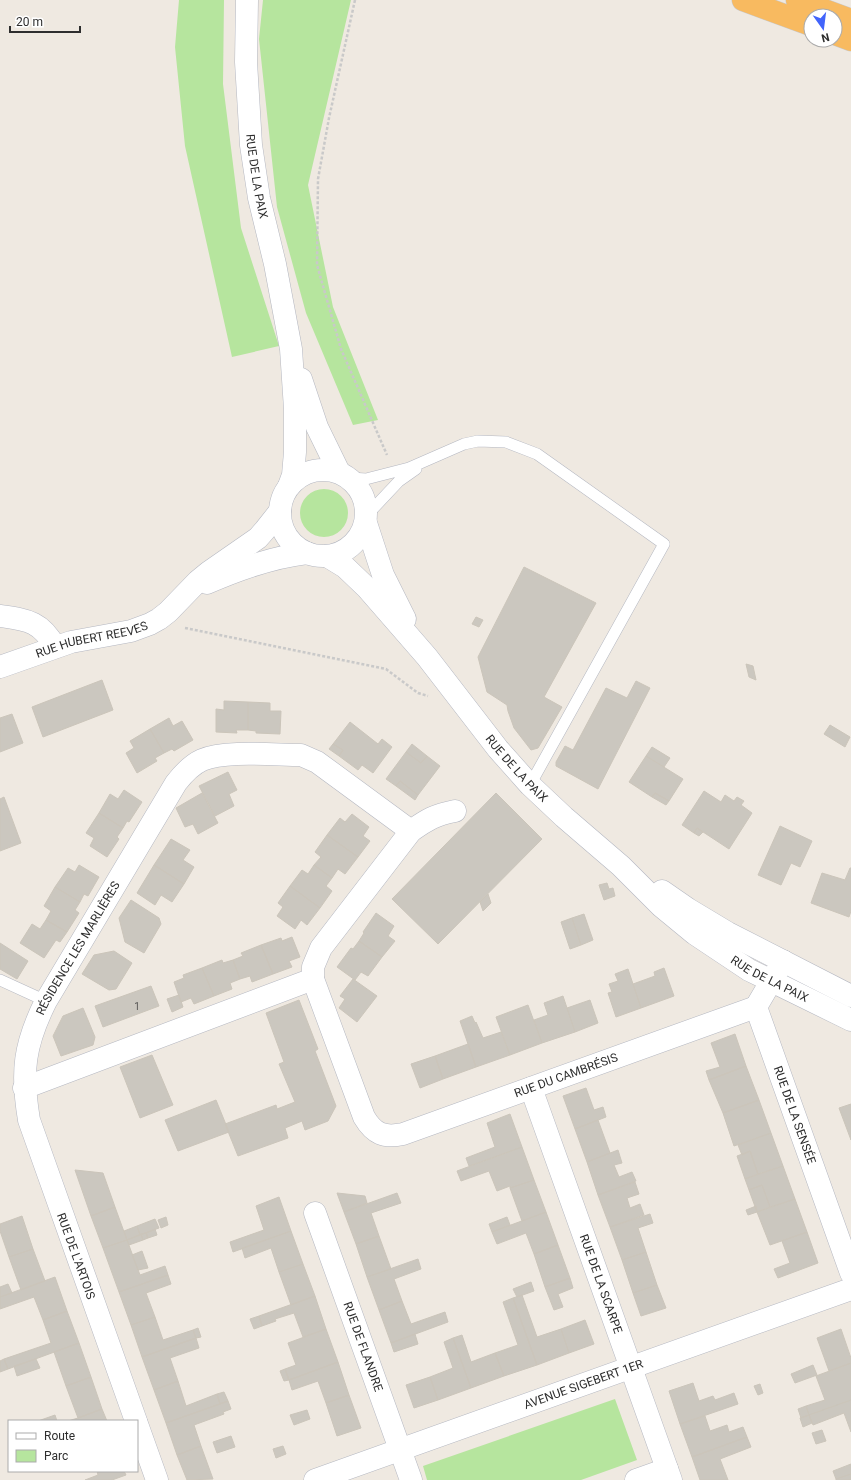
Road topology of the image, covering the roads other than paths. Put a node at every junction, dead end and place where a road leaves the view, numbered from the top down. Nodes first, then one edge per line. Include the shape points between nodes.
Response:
1 (743, 0) edge
2 (797, 0) edge
3 (247, 8) edge
4 (851, 20) edge
5 (803, 22) edge
6 (291, 349) junction
7 (428, 461) junction
8 (345, 475) junction
9 (289, 486) junction
10 (280, 511) junction
11 (366, 519) junction
12 (317, 555) junction
13 (178, 602) junction
14 (0, 616) edge
15 (55, 647) junction
16 (427, 657) junction
17 (0, 668) edge
18 (530, 785) junction
19 (455, 811) dead end
20 (411, 831) junction
21 (621, 866) junction
22 (783, 961) junction
23 (0, 980) edge
24 (313, 980) junction
25 (771, 982) junction
26 (851, 996) edge
27 (46, 1000) junction
28 (756, 1007) junction
29 (851, 1020) edge
30 (24, 1088) junction
31 (531, 1088) junction
32 (315, 1214) dead end
33 (851, 1273) edge
34 (851, 1289) edge
35 (631, 1366) junction
36 (136, 1420) edge
37 (138, 1427) edge
38 (401, 1449) junction
39 (669, 1474) edge
40 (157, 1480) edge
41 (315, 1480) edge
42 (411, 1480) edge
43 (636, 1480) edge

1 - 5 highway
2 - 4 highway
3 - 6 street, RUE DE LA PAIX via 246,62 251,145 259,198
6 - 8 street, RUE DE LA PAIX via 317,427 330,456
6 - 9 street, RUE DE LA PAIX via 295,452 293,475
7 - 8 lane via 366,478
7 - 11 lane via 400,481
7 - 18 lane via 464,444 478,441 506,442 537,454 664,544
8 - 9 street via 326,469 312,471 300,476
8 - 11 street via 355,483 363,495
9 - 10 street
10 - 12 street via 281,524 287,536 296,546
10 - 13 street, RUE HUBERT REEVES via 258,538 209,572
11 - 12 street via 359,537 348,548 342,552
11 - 16 street, RUE DE LA PAIX via 383,575
12 - 13 street, RUE HUBERT REEVES via 283,556 220,578
12 - 16 street, RUE DE LA PAIX via 345,567
13 - 15 street, RUE HUBERT REEVES via 160,619 141,628
14 - 15 street via 19,619 43,629
15 - 17 street, RUE HUBERT REEVES
16 - 18 street, RUE DE LA PAIX
18 - 21 street, RUE DE LA PAIX
19 - 20 street via 438,814
20 - 24 street via 321,948 313,967
20 - 27 street, RÉSIDENCE LES MARLIÈRES via 317,762 301,755 223,755 202,760 184,773 176,783
21 - 22 street, RUE DE LA PAIX via 707,920
21 - 25 street, RUE DE LA PAIX via 661,906 689,929
22 - 25 street
22 - 26 street, RUE DE LA PAIX
23 - 27 lane
24 - 30 street
24 - 31 street, RUE DU CAMBRÉSIS via 364,1117 376,1132 392,1136 403,1134
25 - 28 street
25 - 29 street, RUE DE LA PAIX
27 - 30 street, RÉSIDENCE LES MARLIÈRES via 30,1038
28 - 31 street, RUE DU CAMBRÉSIS
28 - 33 street, RUE DE LA SENSÉE
30 - 36 street, RUE DE L'ARTOIS via 34,1137
31 - 35 street, RUE DE LA SCARPE
32 - 38 street, RUE DE FLANDRE
34 - 35 street, AVENUE SIGEBERT 1ER
35 - 38 street, AVENUE SIGEBERT 1ER
35 - 39 street, RUE DE LA SCARPE
37 - 40 street
38 - 41 street, AVENUE SIGEBERT 1ER
38 - 42 street, RUE DE FLANDRE
39 - 43 street

